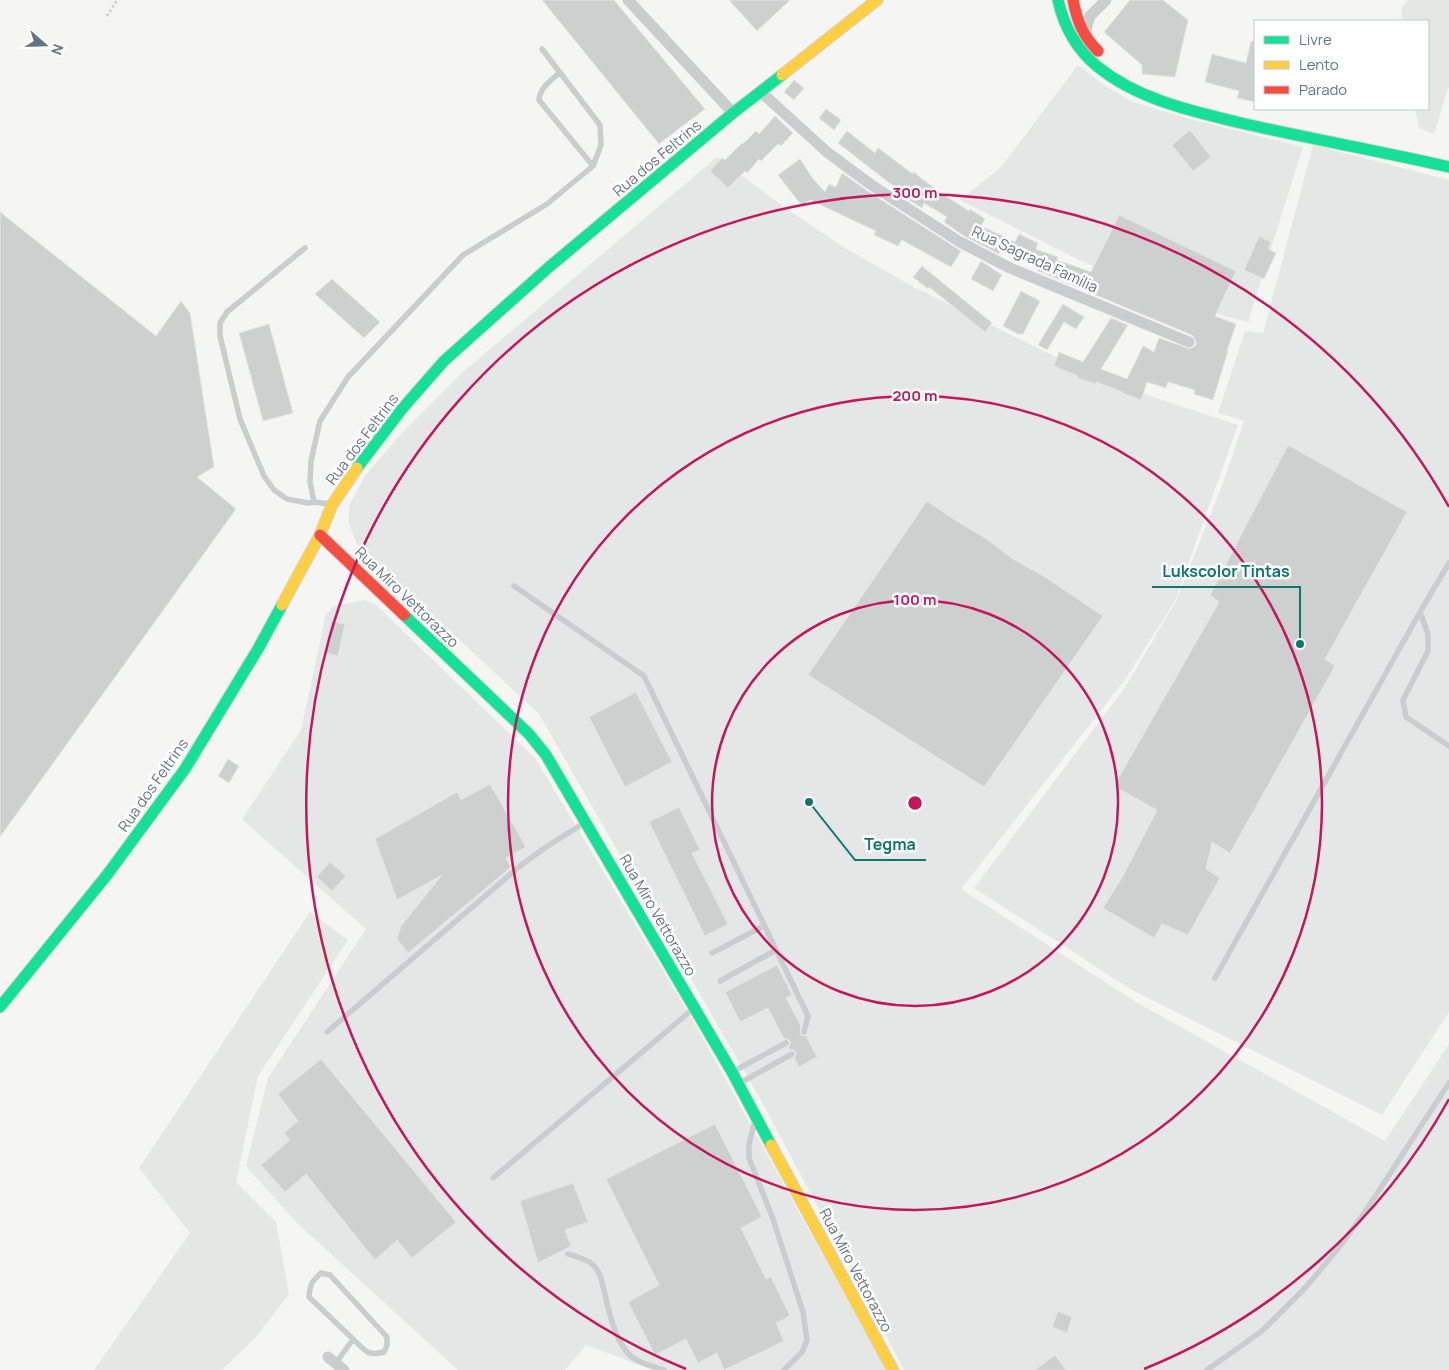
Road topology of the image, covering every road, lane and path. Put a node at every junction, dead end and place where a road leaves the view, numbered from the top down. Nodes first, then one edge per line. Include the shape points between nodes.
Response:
1 (117, 0) edge
2 (628, 0) edge
3 (877, 0) edge
4 (1058, 0) edge
5 (1073, 0) edge
6 (1106, 0) edge
7 (107, 16) dead end
8 (1076, 16) junction
9 (1090, 16) junction
10 (1084, 36) junction
11 (542, 49) dead end
12 (1104, 57) dead end
13 (1116, 66) dead end
14 (560, 72) junction
15 (762, 92) junction
16 (733, 113) junction
17 (1449, 157) edge
18 (593, 166) junction
19 (1449, 167) edge
20 (305, 248) dead end
21 (1189, 342) dead end
22 (314, 502) junction
23 (332, 505) junction
24 (320, 535) junction
25 (1449, 563) edge
26 (514, 586) dead end
27 (1420, 612) junction
28 (1449, 746) edge
29 (586, 822) junction
30 (764, 926) junction
31 (776, 950) junction
32 (712, 953) dead end
33 (1215, 978) dead end
34 (720, 981) dead end
35 (0, 1007) edge
36 (695, 1007) junction
37 (327, 1032) dead end
38 (804, 1032) dead end
39 (786, 1042) dead end
40 (792, 1054) dead end
41 (732, 1072) junction
42 (1449, 1083) edge
43 (738, 1084) junction
44 (756, 1116) junction
45 (493, 1178) dead end
46 (568, 1254) dead end
47 (353, 1339) junction
48 (336, 1363) edge
49 (664, 1370) edge
50 (784, 1370) edge
51 (893, 1370) edge
52 (1207, 1370) edge

1 - 7 path
2 - 16 street
3 - 15 street, Rua dos Feltrins
4 - 19 street via 1063,23 1079,48 1098,66 1139,92 1181,108 1252,126
5 - 8 street
6 - 9 street
8 - 9 street
8 - 10 street
9 - 10 street
10 - 12 street
11 - 14 lane
13 - 17 street via 1144,84 1186,100
14 - 18 lane via 600,125 601,145
14 - 18 lane via 542,89 539,100
15 - 16 street, Rua dos Feltrins
15 - 21 street, Rua Sagrada Família via 826,152 960,242 1010,268
16 - 23 street, Rua dos Feltrins via 548,268 444,361 402,408
18 - 22 lane via 547,204 463,255 348,377 320,421 311,461 310,482
20 - 22 lane via 227,312 220,323 220,336 240,419 264,476 274,490 287,499
22 - 23 lane
23 - 24 street, Rua dos Feltrins
24 - 29 street, Rua Miro Vettorazzo via 528,734 546,755
24 - 35 street, Rua dos Feltrins via 258,650 185,769 107,875
25 - 27 lane
26 - 30 lane via 644,676
27 - 28 lane via 1428,634 1428,651 1403,700 1406,717
27 - 33 lane
29 - 36 street, Rua Miro Vettorazzo
29 - 37 lane via 520,866
30 - 31 lane
30 - 32 lane
31 - 34 lane
31 - 38 lane via 808,1016
36 - 41 street, Rua Miro Vettorazzo
36 - 45 lane
39 - 41 lane
40 - 43 lane
41 - 43 street, Rua Miro Vettorazzo
42 - 52 lane via 1367,1209 1306,1287 1262,1331
43 - 44 street, Rua Miro Vettorazzo
44 - 50 lane via 749,1158 803,1312 807,1340 802,1352
44 - 51 street, Rua Miro Vettorazzo
46 - 49 lane via 594,1265 625,1350 634,1358
47 - 47 lane via 309,1298 310,1285 321,1273 330,1275 377,1325 387,1336 387,1345 384,1352 368,1354
47 - 48 lane

